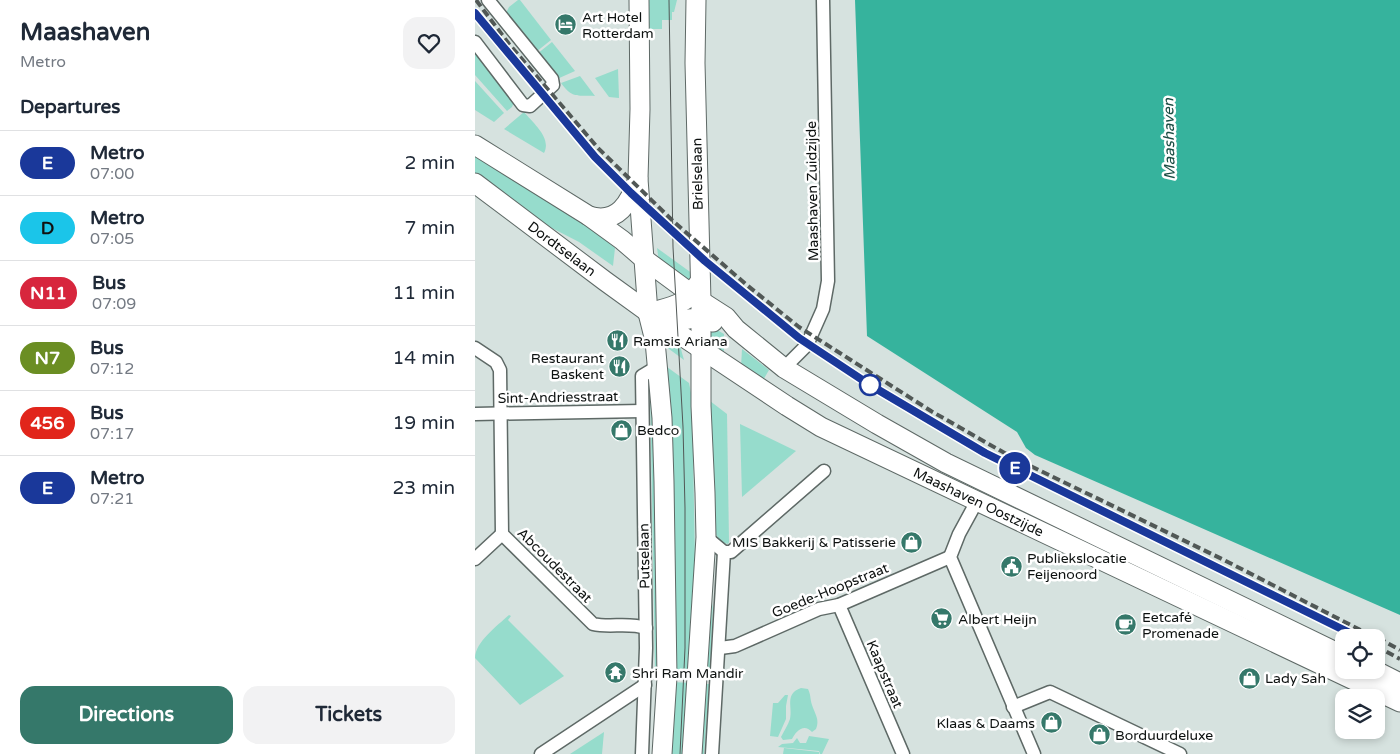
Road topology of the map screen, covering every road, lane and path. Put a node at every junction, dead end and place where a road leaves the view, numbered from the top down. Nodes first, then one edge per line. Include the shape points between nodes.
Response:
1 (489, 0) edge
2 (639, 0) edge
3 (695, 0) edge
4 (823, 0) edge
5 (475, 42) edge
6 (475, 145) edge
7 (638, 179) junction
8 (475, 183) edge
9 (589, 216) junction
10 (644, 259) junction
11 (698, 304) junction
12 (649, 313) junction
13 (670, 328) junction
14 (655, 341) junction
15 (475, 348) edge
16 (701, 348) junction
17 (790, 361) junction
18 (727, 365) junction
19 (657, 367) junction
20 (701, 377) junction
21 (642, 411) junction
22 (501, 412) junction
23 (475, 414) edge
24 (824, 472) dead end
25 (977, 501) junction
26 (502, 534) junction
27 (706, 537) junction
28 (724, 552) junction
29 (950, 557) junction
30 (475, 559) edge
31 (839, 605) junction
32 (646, 628) junction
33 (720, 648) junction
34 (1335, 652) edge
35 (1385, 675) edge
36 (1400, 682) edge
37 (645, 685) junction
38 (1400, 702) edge
39 (1013, 707) junction
40 (541, 754) edge
41 (642, 754) edge
42 (662, 754) edge
43 (692, 754) edge
44 (712, 754) edge
45 (903, 754) edge
46 (1034, 754) edge
47 (1179, 754) edge

1 - 5 street via 552,79 553,85 530,106 523,104
2 - 7 main road
3 - 11 main road, Brielselaan
4 - 17 street, Maashaven Zuidzijde via 828,281 819,320 807,345
6 - 9 main road
7 - 9 main road via 633,194 620,211 605,219
7 - 10 main road
8 - 12 main road, Dordtselaan
9 - 10 main road
10 - 11 main road
10 - 12 main road
11 - 12 main road via 683,303
11 - 13 main road
11 - 16 main road, Brielselaan
11 - 17 main road, Maashaven Oostzijde
12 - 13 main road, Dordtselaan
12 - 14 main road, Putselaan
13 - 14 main road
13 - 16 main road, Dordtselaan
14 - 19 main road, Putselaan
15 - 22 street, Abcoudestraat via 501,370
16 - 18 main road, Maashaven Oostzijde
16 - 20 main road
17 - 34 main road, Maashaven Oostzijde via 877,424 946,463
18 - 20 main road via 709,369
18 - 25 main road, Maashaven Oostzijde via 821,427
19 - 21 street, Putselaan via 641,376
19 - 42 main road, Putselaan via 662,418 667,677
20 - 27 main road
21 - 22 street, Sint-Andriesstraat
21 - 32 street, Putselaan
22 - 23 street, Sint-Andriesstraat
22 - 26 street, Abcoudestraat
24 - 28 street via 731,552
25 - 29 street
25 - 38 main road, Maashaven Oostzijde
26 - 30 street
26 - 32 street, Abcoudestraat via 593,624
27 - 28 street
27 - 43 main road
28 - 33 street
29 - 31 street, Goede-Hoopstraat
29 - 39 street
31 - 33 street, Goede-Hoopstraat via 819,609 735,646
31 - 45 street, Kaapstraat
32 - 37 street, Putselaan
33 - 44 street
35 - 36 main road
37 - 40 street
37 - 41 street, Putselaan
39 - 46 street
39 - 47 street via 1050,692

